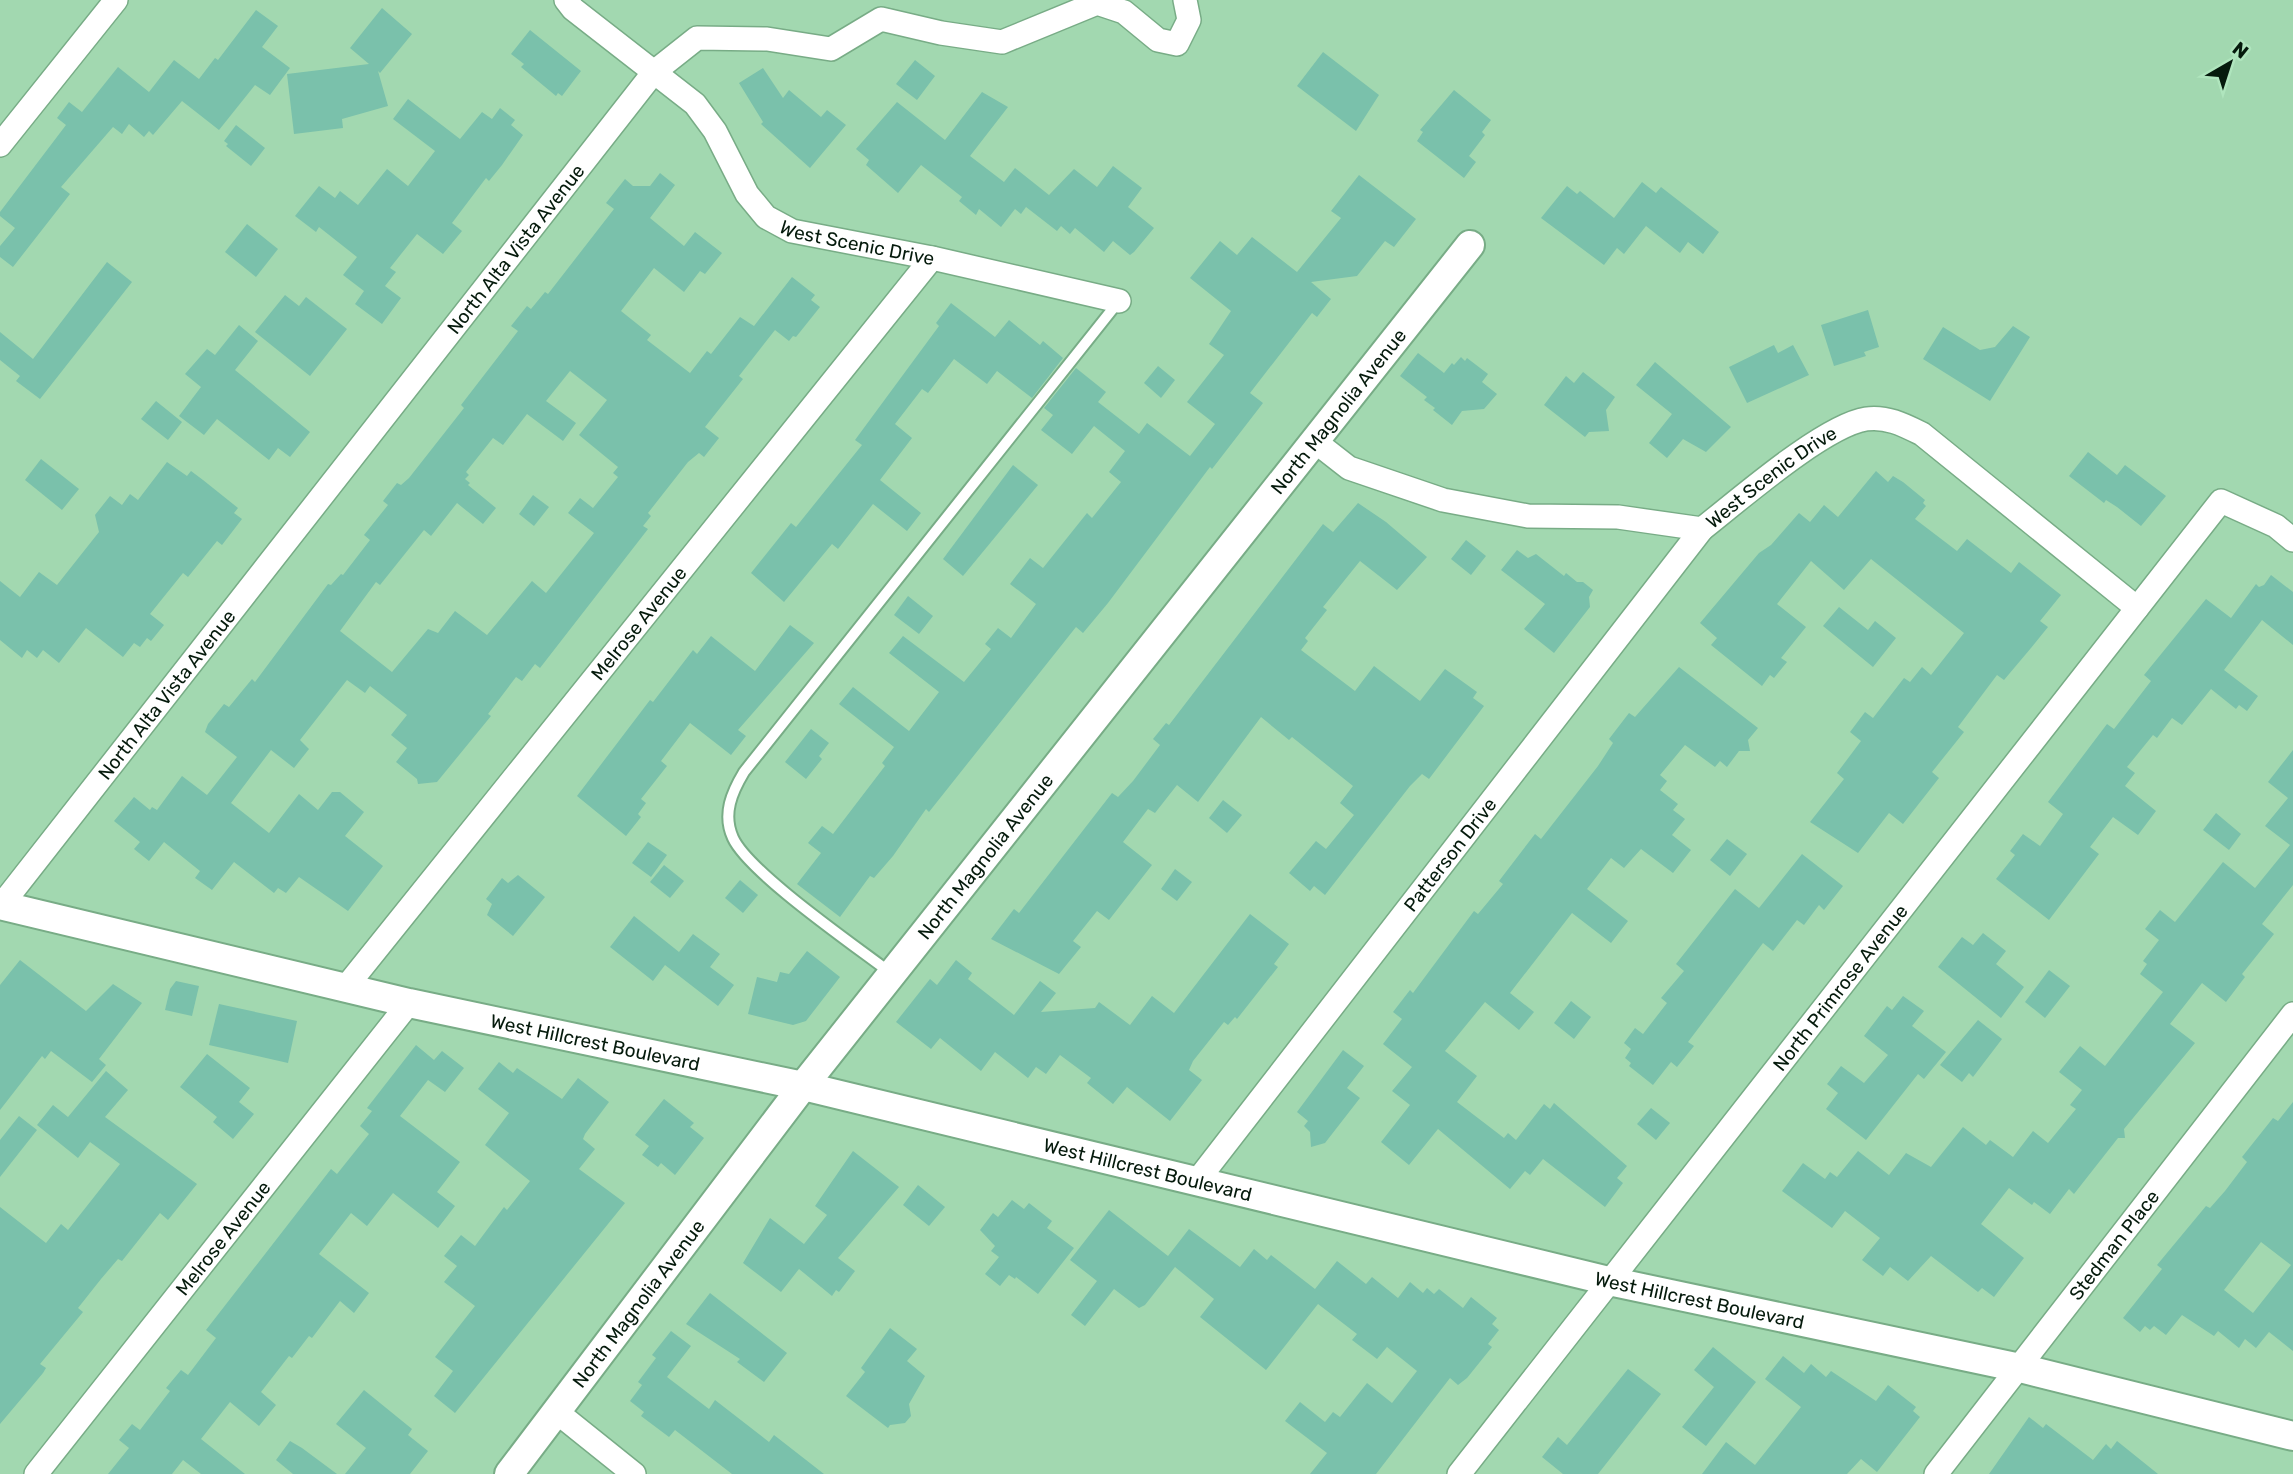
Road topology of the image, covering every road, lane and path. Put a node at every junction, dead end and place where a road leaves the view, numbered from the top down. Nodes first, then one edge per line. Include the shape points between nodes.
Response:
1 (116, 0) edge
2 (566, 0) edge
3 (1185, 0) edge
4 (654, 72) junction
5 (0, 145) edge
6 (1471, 245) dead end
7 (932, 258) junction
8 (1119, 301) joint
9 (1317, 443) junction
10 (1702, 529) junction
11 (2293, 540) edge
12 (2137, 608) junction
13 (1, 906) edge
14 (892, 974) junction
15 (346, 987) junction
16 (409, 1003) junction
17 (2293, 1014) edge
18 (803, 1086) junction
19 (1197, 1181) junction
20 (1608, 1281) junction
21 (2020, 1368) junction
22 (558, 1413) junction
23 (2293, 1436) edge
24 (36, 1474) edge
25 (509, 1474) edge
26 (634, 1474) edge
27 (1459, 1474) edge
28 (1936, 1474) edge

1 - 5 street
2 - 4 street, West Scenic Drive
3 - 4 street, North Alta Vista Avenue via 1189,20 1177,44 1158,40 1124,12 1097,3 1002,42 881,19 831,49 767,39 697,38
4 - 7 street, West Scenic Drive via 695,104 715,131 747,194 766,217 792,231
4 - 13 street, North Alta Vista Avenue
6 - 9 street, North Magnolia Avenue
7 - 8 street, West Scenic Drive
7 - 15 street, Melrose Avenue
8 - 14 lane via 732,792 728,811 733,838 747,857
9 - 10 street, West Scenic Drive via 1349,468 1443,500 1528,516 1618,517
9 - 14 street, North Magnolia Avenue
10 - 12 street, West Scenic Drive via 1834,431 1866,419 1895,421 1922,434
10 - 19 street, Patterson Drive
11 - 12 street, North Primrose Avenue via 2276,526 2221,501
12 - 20 street, North Primrose Avenue
13 - 15 street, West Hillcrest Boulevard
14 - 18 street, North Magnolia Avenue
15 - 16 street, West Hillcrest Boulevard
16 - 18 street, West Hillcrest Boulevard
16 - 24 street, Melrose Avenue
17 - 21 street, Stedman Place
18 - 19 street, West Hillcrest Boulevard
18 - 22 street, North Magnolia Avenue
19 - 20 street, West Hillcrest Boulevard
20 - 21 street, West Hillcrest Boulevard
20 - 27 street, North Primrose Avenue
21 - 23 street, West Hillcrest Boulevard
21 - 28 street, Stedman Place
22 - 25 street, North Magnolia Avenue
22 - 26 street

